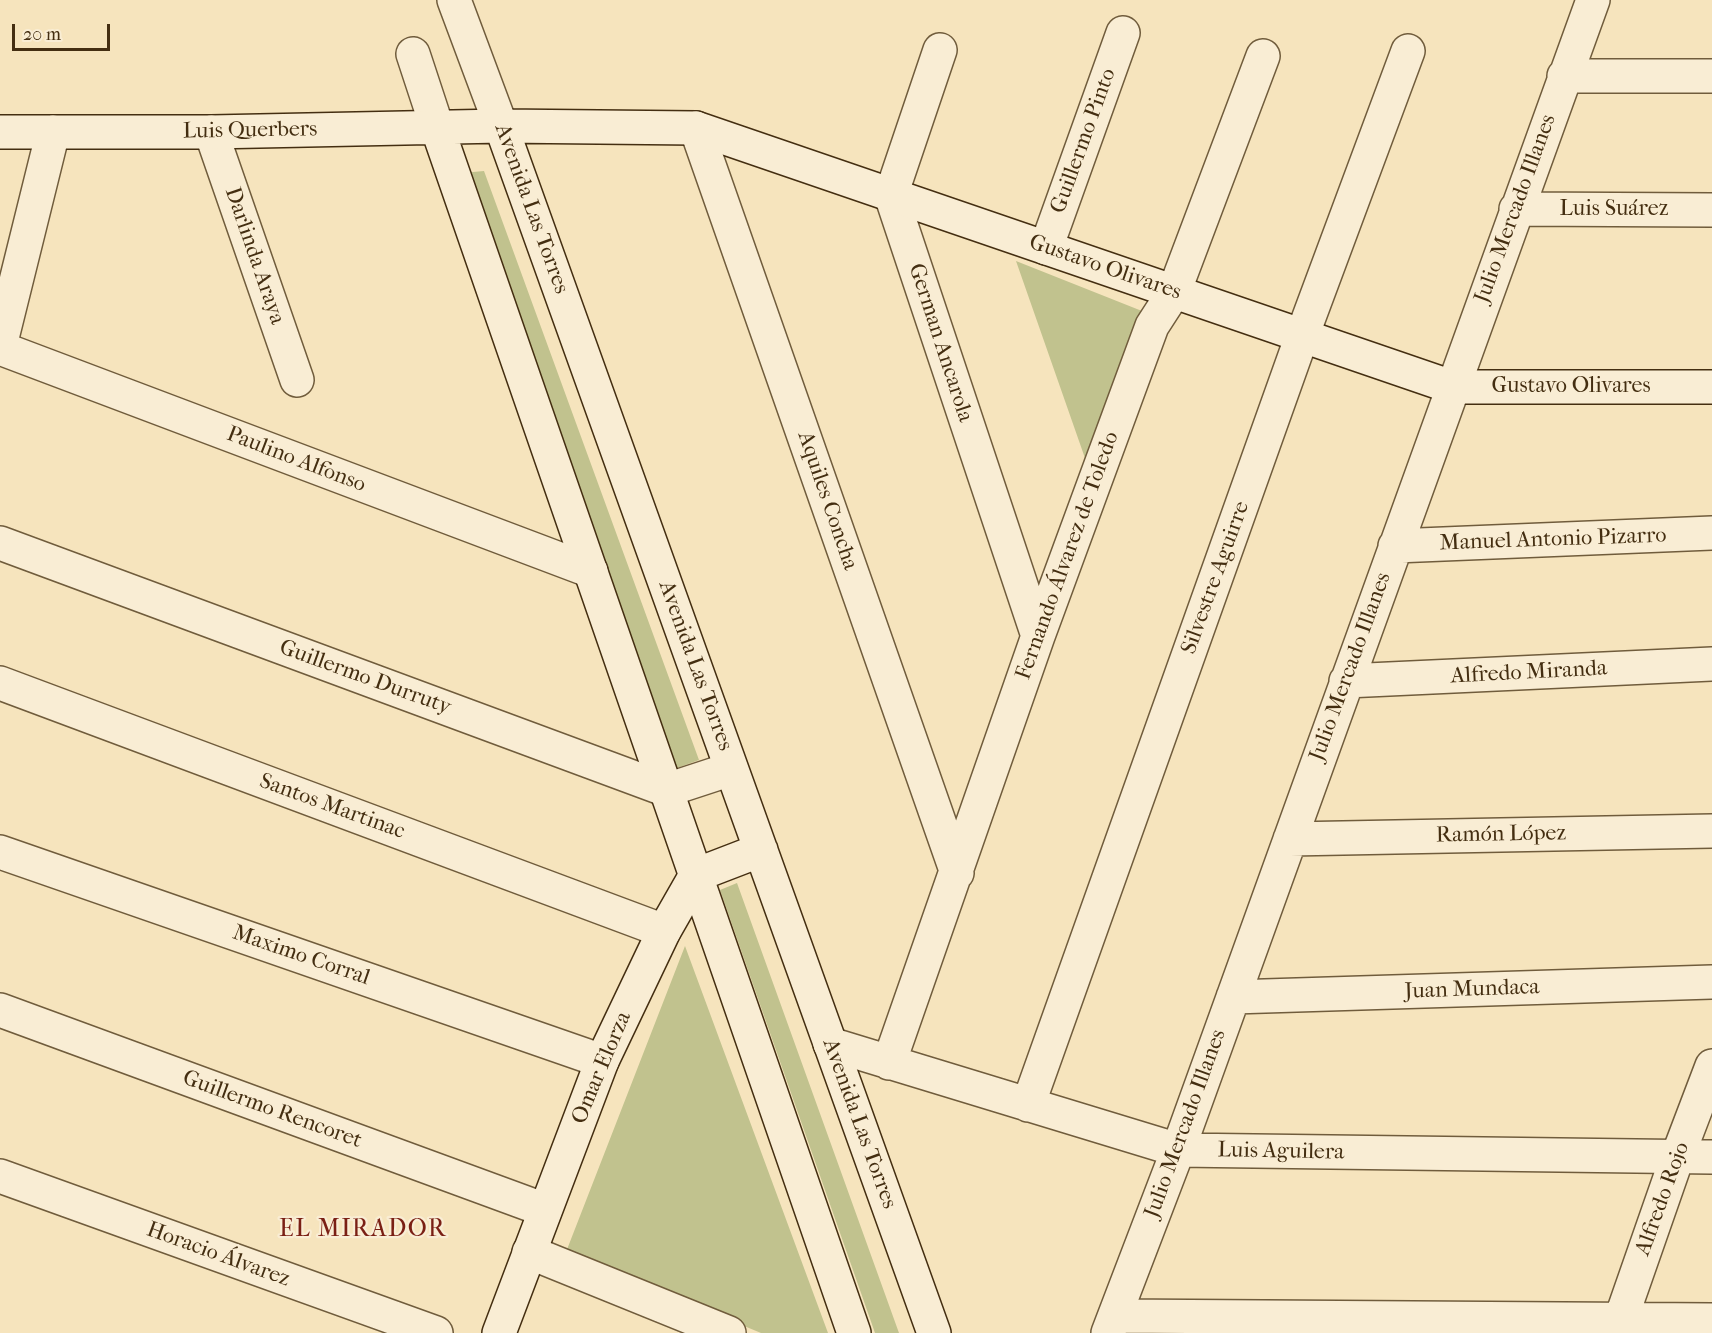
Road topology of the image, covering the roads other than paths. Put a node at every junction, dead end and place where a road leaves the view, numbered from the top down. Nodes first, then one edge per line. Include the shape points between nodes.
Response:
1 (454, 0) edge
2 (1593, 0) edge
3 (1123, 33) dead end
4 (940, 50) dead end
5 (1408, 51) dead end
6 (413, 54) dead end
7 (1263, 56) dead end
8 (1564, 76) junction
9 (1712, 76) edge
10 (501, 126) junction
11 (437, 127) junction
12 (696, 128) junction
13 (0, 132) edge
14 (53, 132) junction
15 (211, 132) junction
16 (891, 195) junction
17 (1516, 209) junction
18 (1712, 210) edge
19 (1046, 248) junction
20 (1174, 292) junction
21 (1302, 336) junction
22 (0, 347) edge
23 (297, 380) dead end
24 (1452, 387) junction
25 (1712, 387) edge
26 (1712, 533) edge
27 (0, 543) edge
28 (1395, 546) junction
29 (591, 571) junction
30 (1038, 636) junction
31 (1712, 664) edge
32 (1346, 681) junction
33 (0, 683) edge
34 (731, 769) junction
35 (667, 790) junction
36 (1712, 831) edge
37 (1290, 839) junction
38 (761, 850) junction
39 (0, 852) edge
40 (957, 873) junction
41 (696, 875) junction
42 (664, 931) junction
43 (1712, 982) edge
44 (1233, 997) junction
45 (0, 1010) edge
46 (830, 1044) junction
47 (602, 1061) junction
48 (889, 1063) junction
49 (1712, 1066) edge
50 (1028, 1105) junction
51 (1178, 1150) junction
52 (1712, 1157) edge
53 (1677, 1158) junction
54 (0, 1176) edge
55 (545, 1210) junction
56 (529, 1252) junction
57 (1712, 1320) edge
58 (1112, 1324) edge
59 (1618, 1327) edge
60 (436, 1333) edge
61 (498, 1333) edge
62 (729, 1333) edge
63 (854, 1333) edge
64 (934, 1333) edge

1 - 10 street, Avenida Las Torres
2 - 8 street, Julio Mercado Illanes
3 - 19 street, Guillermo Pinto
4 - 16 street
5 - 21 street, Silvestre Aguirre
6 - 11 street
7 - 20 street, Fernando Álvarez de Toledo
8 - 9 street
8 - 17 street, Julio Mercado Illanes
10 - 11 street, Luis Querbers
10 - 12 street, Gustavo Olivares
10 - 34 street, Avenida Las Torres
11 - 15 street, Luis Querbers
11 - 29 street
12 - 16 street, Gustavo Olivares
12 - 40 street, Aquiles Concha
13 - 14 street, Luis Querbers
14 - 15 street, Luis Querbers
14 - 22 street
15 - 23 street, Darlinda Araya
16 - 19 street, Gustavo Olivares
16 - 30 street, German Ancarola
17 - 18 street, Luis Suárez
17 - 24 street, Julio Mercado Illanes
19 - 20 street, Gustavo Olivares
20 - 21 street, Gustavo Olivares
20 - 30 street, Fernando Álvarez de Toledo via 1152,326
21 - 24 street, Gustavo Olivares
21 - 50 street, Silvestre Aguirre
22 - 29 street, Paulino Alfonso
24 - 25 street, Gustavo Olivares
24 - 28 street, Julio Mercado Illanes
26 - 28 street, Manuel Antonio Pizarro
27 - 35 street, Guillermo Durruty
28 - 32 street, Julio Mercado Illanes
29 - 35 street
30 - 40 street, Fernando Álvarez de Toledo
31 - 32 street, Alfredo Miranda
32 - 37 street, Julio Mercado Illanes
33 - 42 street, Santos Martinac
34 - 35 street
34 - 38 street, Avenida Las Torres
35 - 41 street
36 - 37 street, Ramón López
37 - 44 street, Julio Mercado Illanes
38 - 41 street
38 - 46 street, Avenida Las Torres
39 - 47 street, Maximo Corral
40 - 48 street, Fernando Álvarez de Toledo
41 - 42 street, Omar Elorza
41 - 63 street
42 - 47 street, Omar Elorza
43 - 44 street, Juan Mundaca
44 - 51 street, Julio Mercado Illanes
45 - 55 street, Guillermo Rencoret
46 - 48 street, Luis Aguilera
46 - 64 street, Avenida Las Torres
47 - 55 street, Omar Elorza
48 - 50 street, Luis Aguilera
49 - 53 street, Alfredo Rojo
50 - 51 street, Luis Aguilera
51 - 53 street, Luis Aguilera
51 - 58 street, Julio Mercado Illanes
52 - 53 street, Luis Aguilera
53 - 59 street, Alfredo Rojo
54 - 60 street, Horacio Álvarez
55 - 56 street, Omar Elorza
56 - 61 street, Omar Elorza
56 - 62 street
57 - 59 street
58 - 59 street

